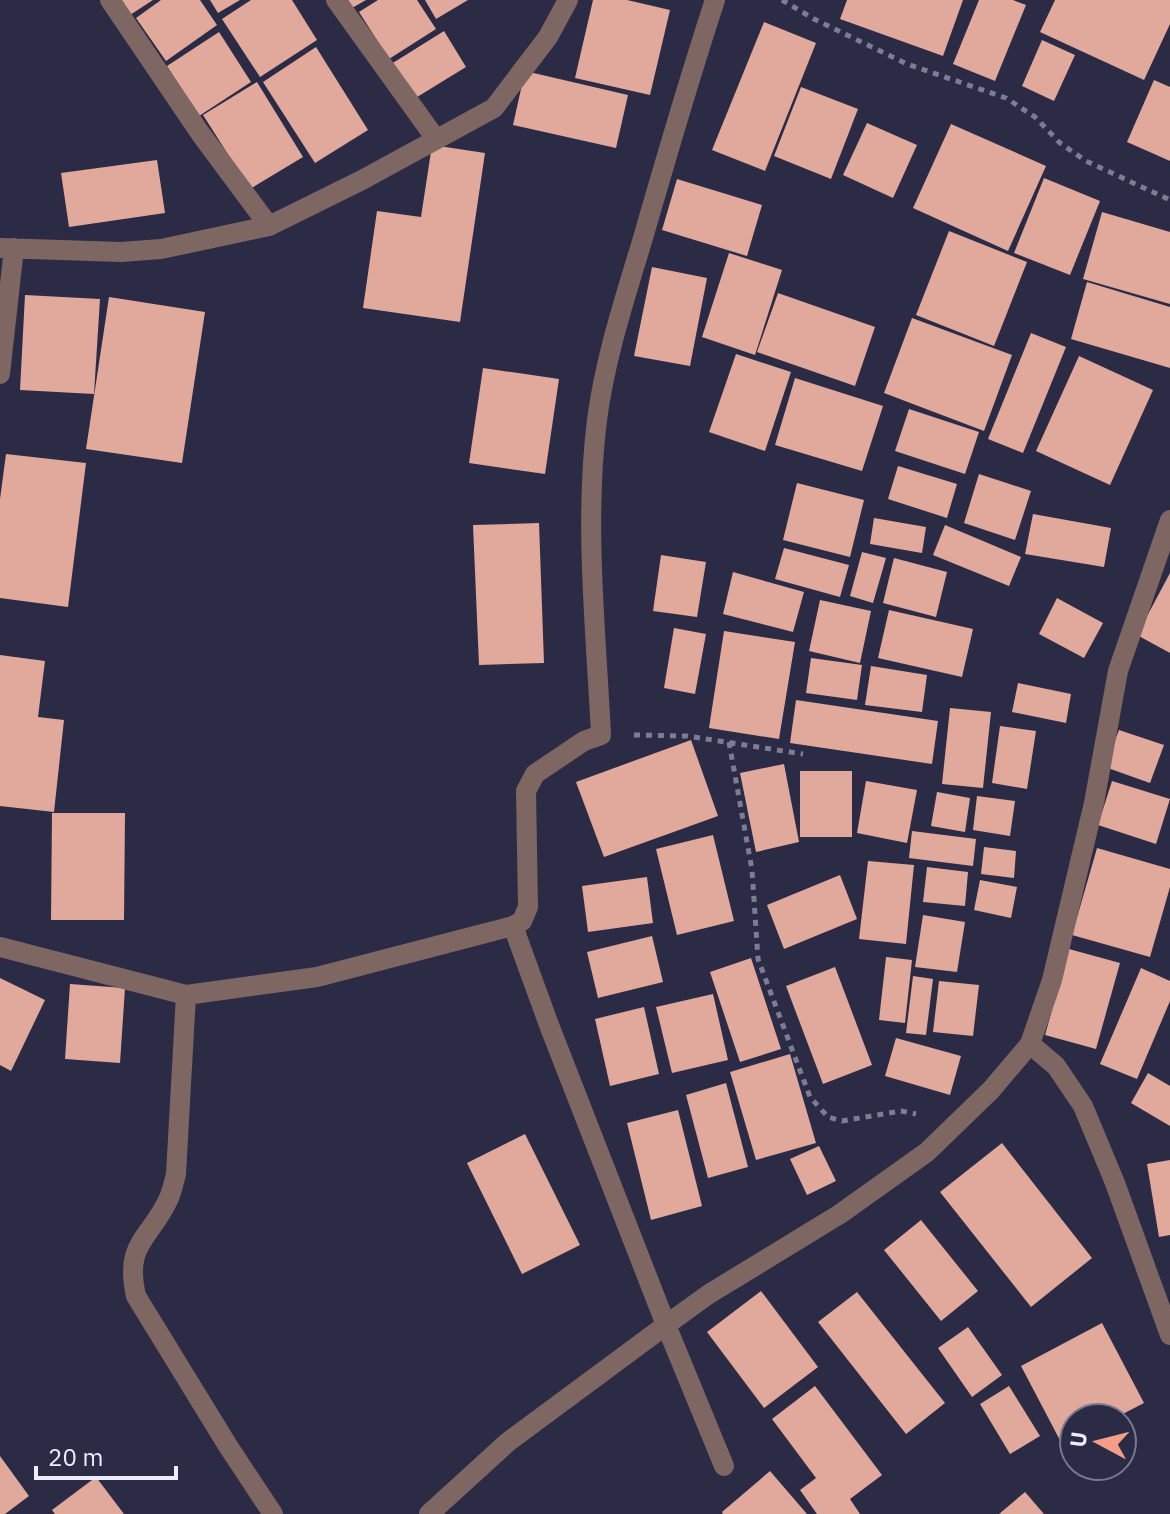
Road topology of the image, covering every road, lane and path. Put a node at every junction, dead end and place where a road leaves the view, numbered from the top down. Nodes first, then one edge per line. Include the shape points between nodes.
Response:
1 (110, 0) edge
2 (336, 0) edge
3 (569, 0) edge
4 (715, 0) edge
5 (782, 0) edge
6 (436, 139) junction
7 (1170, 200) edge
8 (269, 226) junction
9 (7, 248) edge
10 (0, 374) edge
11 (1170, 520) edge
12 (601, 735) junction
13 (729, 742) junction
14 (803, 754) dead end
15 (513, 926) junction
16 (0, 947) edge
17 (186, 995) junction
18 (1030, 1044) junction
19 (951, 1128) junction
20 (666, 1325) junction
21 (1170, 1335) edge
22 (724, 1466) dead end
23 (273, 1514) edge
24 (429, 1514) edge

1 - 8 street
2 - 6 street
3 - 6 street via 494,108
4 - 12 street via 622,310 597,420 591,500
5 - 7 path via 907,64 1006,98 1086,161
6 - 8 street
8 - 9 street via 161,249
9 - 10 street
11 - 18 street via 1118,671 1091,818 1052,980
12 - 13 path
12 - 15 street via 535,774 526,791 528,907
13 - 14 path
13 - 19 path via 752,870 758,959 810,1097 828,1117 842,1121 901,1111 935,1118
15 - 17 street via 317,977
15 - 20 street
16 - 17 street
17 - 23 street via 176,1174 169,1199 142,1238 132,1276 136,1296
18 - 19 street
18 - 21 street via 1056,1066 1083,1106
19 - 20 street via 927,1152 840,1214
20 - 22 street
20 - 24 street via 508,1442

